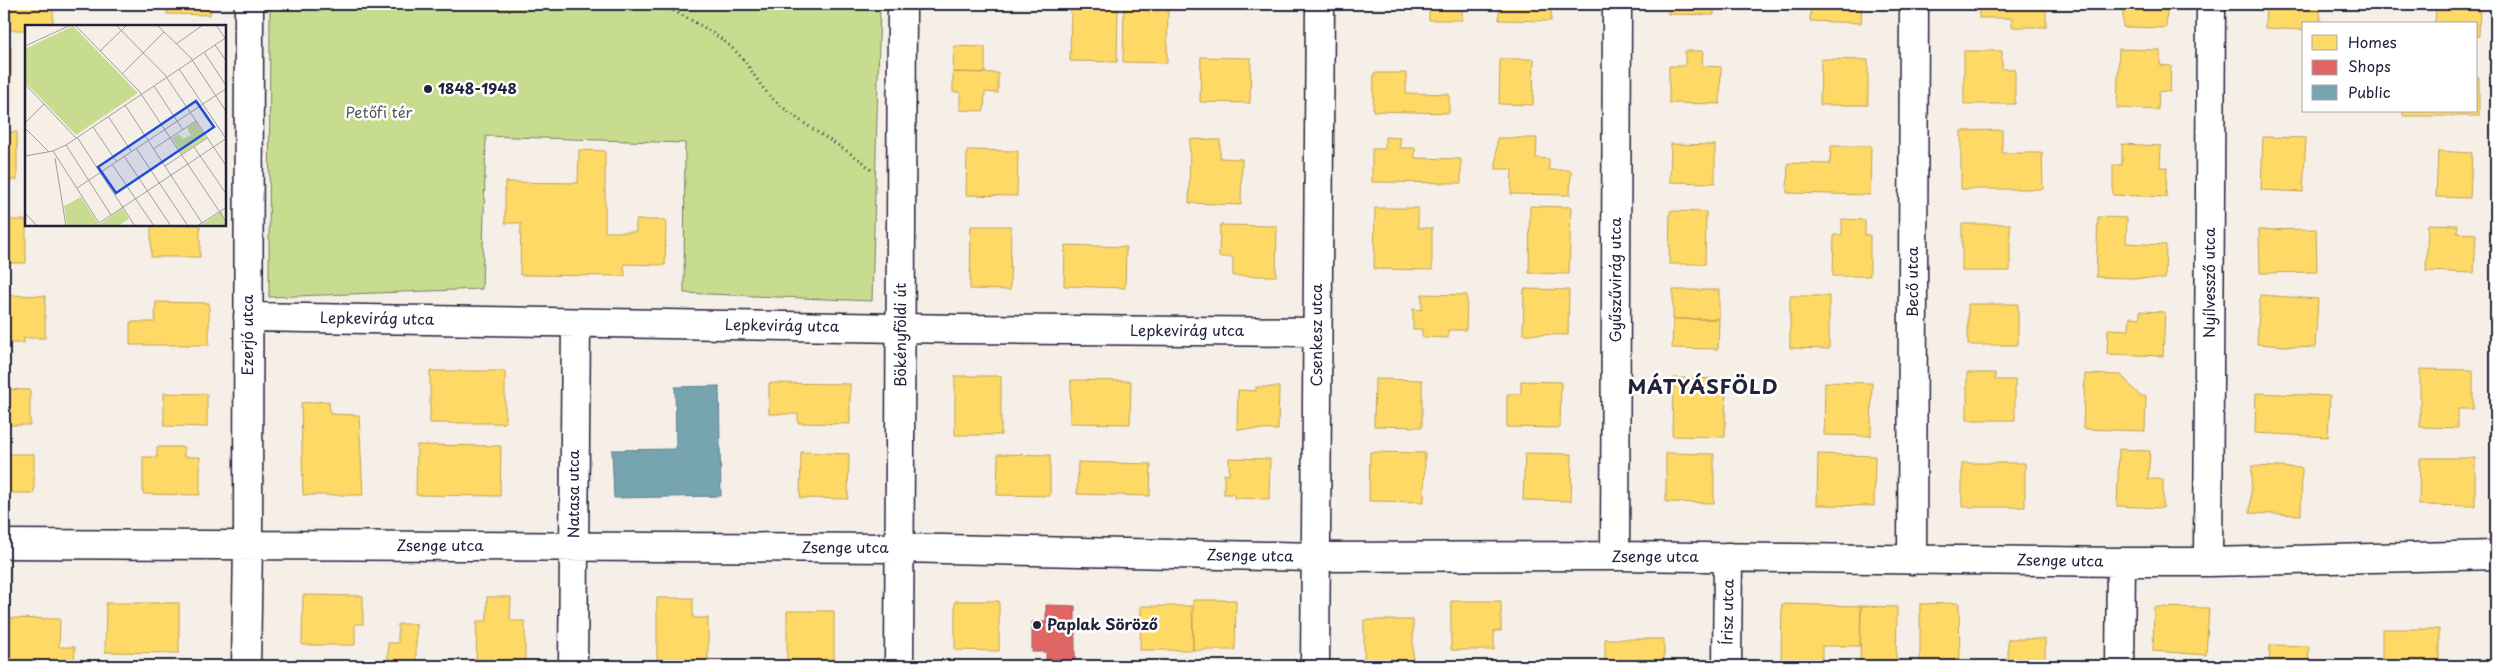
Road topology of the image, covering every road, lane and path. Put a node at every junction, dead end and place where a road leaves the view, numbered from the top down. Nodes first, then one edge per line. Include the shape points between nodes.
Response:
1 (249, 4) edge
2 (660, 4) edge
3 (902, 4) edge
4 (1320, 4) edge
5 (1617, 4) edge
6 (1914, 4) edge
7 (2211, 4) edge
8 (874, 174) dead end
9 (248, 317) junction
10 (576, 323) junction
11 (901, 328) junction
12 (1317, 332) junction
13 (4, 544) edge
14 (248, 545) junction
15 (574, 546) junction
16 (899, 548) junction
17 (2496, 555) edge
18 (1615, 556) junction
19 (1316, 557) junction
20 (1728, 557) junction
21 (1912, 560) junction
22 (2121, 562) junction
23 (2208, 562) junction
24 (246, 666) edge
25 (573, 666) edge
26 (899, 666) edge
27 (1315, 666) edge
28 (1727, 666) edge
29 (2120, 666) edge

1 - 9 street, Ezerjó utca
2 - 8 path via 703,26 726,43 742,58 770,96 863,162
3 - 11 street, Bökényföldi út
4 - 12 street, Csenkesz utca
5 - 18 street, Gyűszűvirág utca
6 - 21 street, Becő utca
7 - 23 street, Nyílvessző utca
9 - 10 street, Lepkevirág utca
9 - 14 street, Ezerjó utca
10 - 11 street, Lepkevirág utca
10 - 15 street, Natasa utca
11 - 12 street, Lepkevirág utca
11 - 16 street, Bökényföldi út
12 - 19 street, Csenkesz utca
13 - 14 street, Zsenge utca
14 - 15 street, Zsenge utca
14 - 24 street, Ezerjó utca
15 - 16 street, Zsenge utca
15 - 25 street, Natasa utca
16 - 19 street, Zsenge utca
16 - 26 street, Bökényföldi út
17 - 23 street, Zsenge utca
18 - 19 street, Zsenge utca
18 - 20 street, Zsenge utca
19 - 27 street, Csenkesz utca
20 - 21 street, Zsenge utca
20 - 28 street, Írisz utca
21 - 22 street, Zsenge utca
22 - 23 street, Zsenge utca
22 - 29 street

